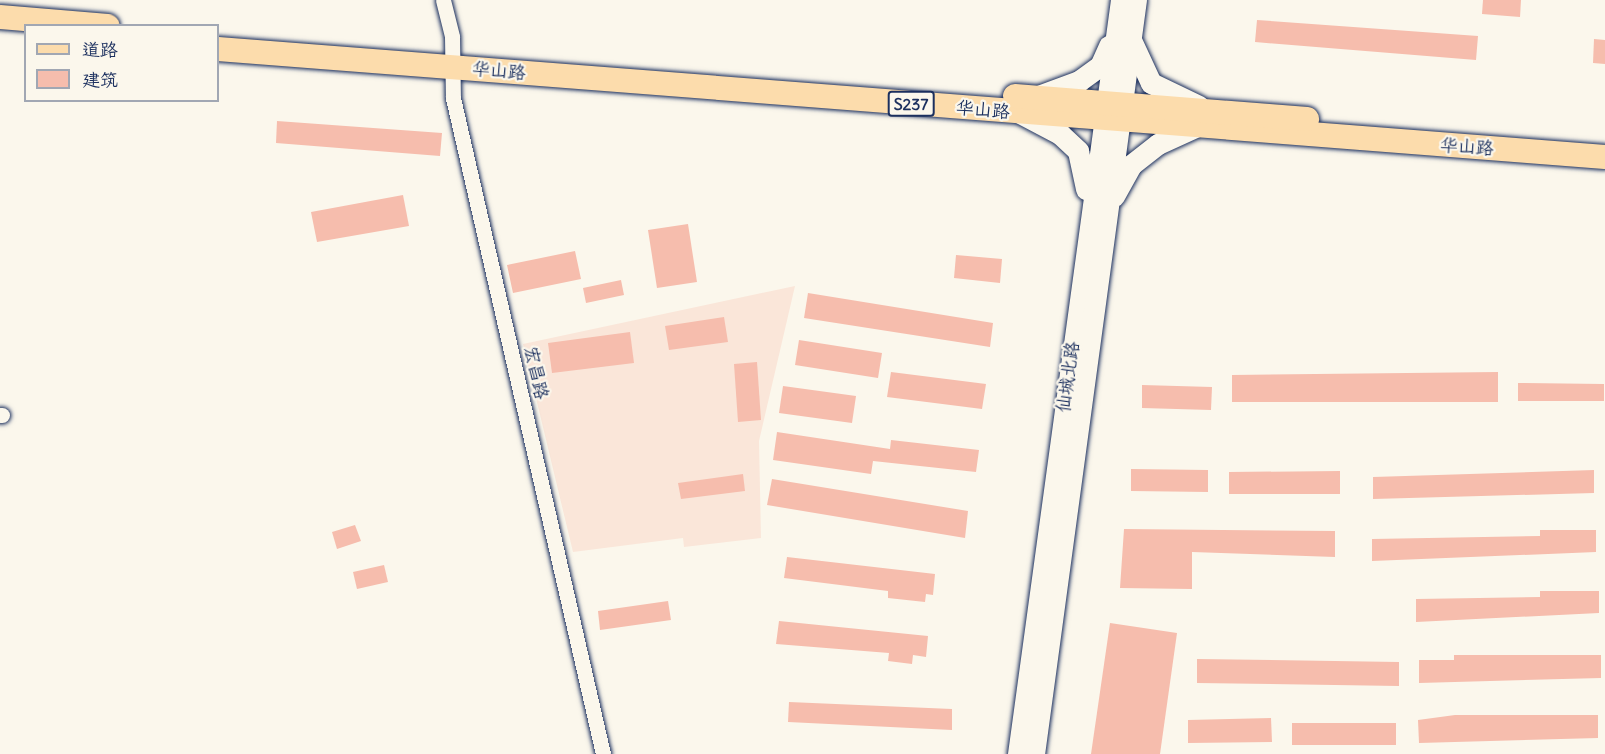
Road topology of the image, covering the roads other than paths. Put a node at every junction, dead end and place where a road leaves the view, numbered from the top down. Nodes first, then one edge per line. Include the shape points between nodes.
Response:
1 (443, 0) edge
2 (1121, 0) edge
3 (1136, 0) edge
4 (0, 17) edge
5 (84, 24) edge
6 (0, 32) edge
7 (1124, 32) junction
8 (24, 34) edge
9 (219, 34) edge
10 (219, 49) edge
11 (452, 59) junction
12 (1025, 105) junction
13 (1112, 112) junction
14 (1214, 112) junction
15 (1195, 127) junction
16 (1605, 142) edge
17 (1605, 157) edge
18 (1108, 207) junction
19 (1086, 243) junction
20 (603, 754) edge
21 (1018, 754) edge
22 (1034, 754) edge

1 - 11 street, 宏昌路
2 - 7 main road, 仙城北路
3 - 7 main road, 仙城北路
4 - 5 main road
6 - 8 main road
7 - 12 main road via 1100,66
7 - 13 main road, 仙城北路
7 - 14 main road via 1151,83
9 - 11 main road, S237
10 - 11 main road, 华山路 / S237
11 - 12 main road, S237
11 - 20 street, 宏昌路 via 453,99
12 - 13 main road, S237
12 - 19 main road via 1078,152 1086,174
13 - 14 main road, S237
13 - 15 main road, 华山路 / S237
13 - 18 main road, 仙城北路
13 - 19 main road, 仙城北路
14 - 16 main road, S237
15 - 17 main road, 华山路 / S237
15 - 18 main road via 1158,144 1131,165
18 - 22 main road, 仙城北路
19 - 21 main road, 仙城北路

